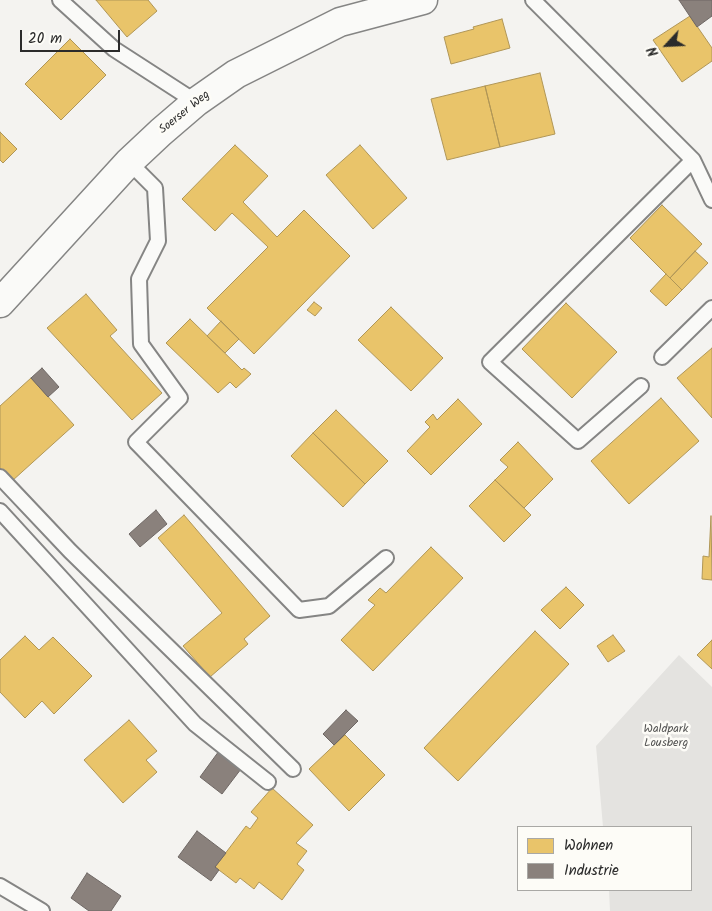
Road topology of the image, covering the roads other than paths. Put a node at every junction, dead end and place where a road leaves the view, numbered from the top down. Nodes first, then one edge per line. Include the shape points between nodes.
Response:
1 (60, 0) edge
2 (423, 0) edge
3 (533, 0) edge
4 (196, 102) junction
5 (693, 160) junction
6 (129, 162) junction
7 (712, 200) edge
8 (0, 303) edge
9 (712, 308) edge
10 (662, 357) dead end
11 (641, 386) dead end
12 (0, 477) edge
13 (0, 511) edge
14 (386, 558) dead end
15 (293, 769) dead end
16 (268, 782) dead end
17 (0, 886) edge
18 (42, 911) edge

1 - 4 lane via 114,49
2 - 4 street, Soerser Weg via 340,22 236,74
3 - 5 lane
4 - 6 street, Soerser Weg
5 - 7 lane
5 - 11 lane via 490,362 578,442
6 - 8 street, Soerser Weg
6 - 14 lane via 155,188 158,241 139,279 141,344 180,398 136,442 299,610 329,606
9 - 10 lane
12 - 15 lane via 70,551
13 - 16 lane via 194,724
17 - 18 lane

